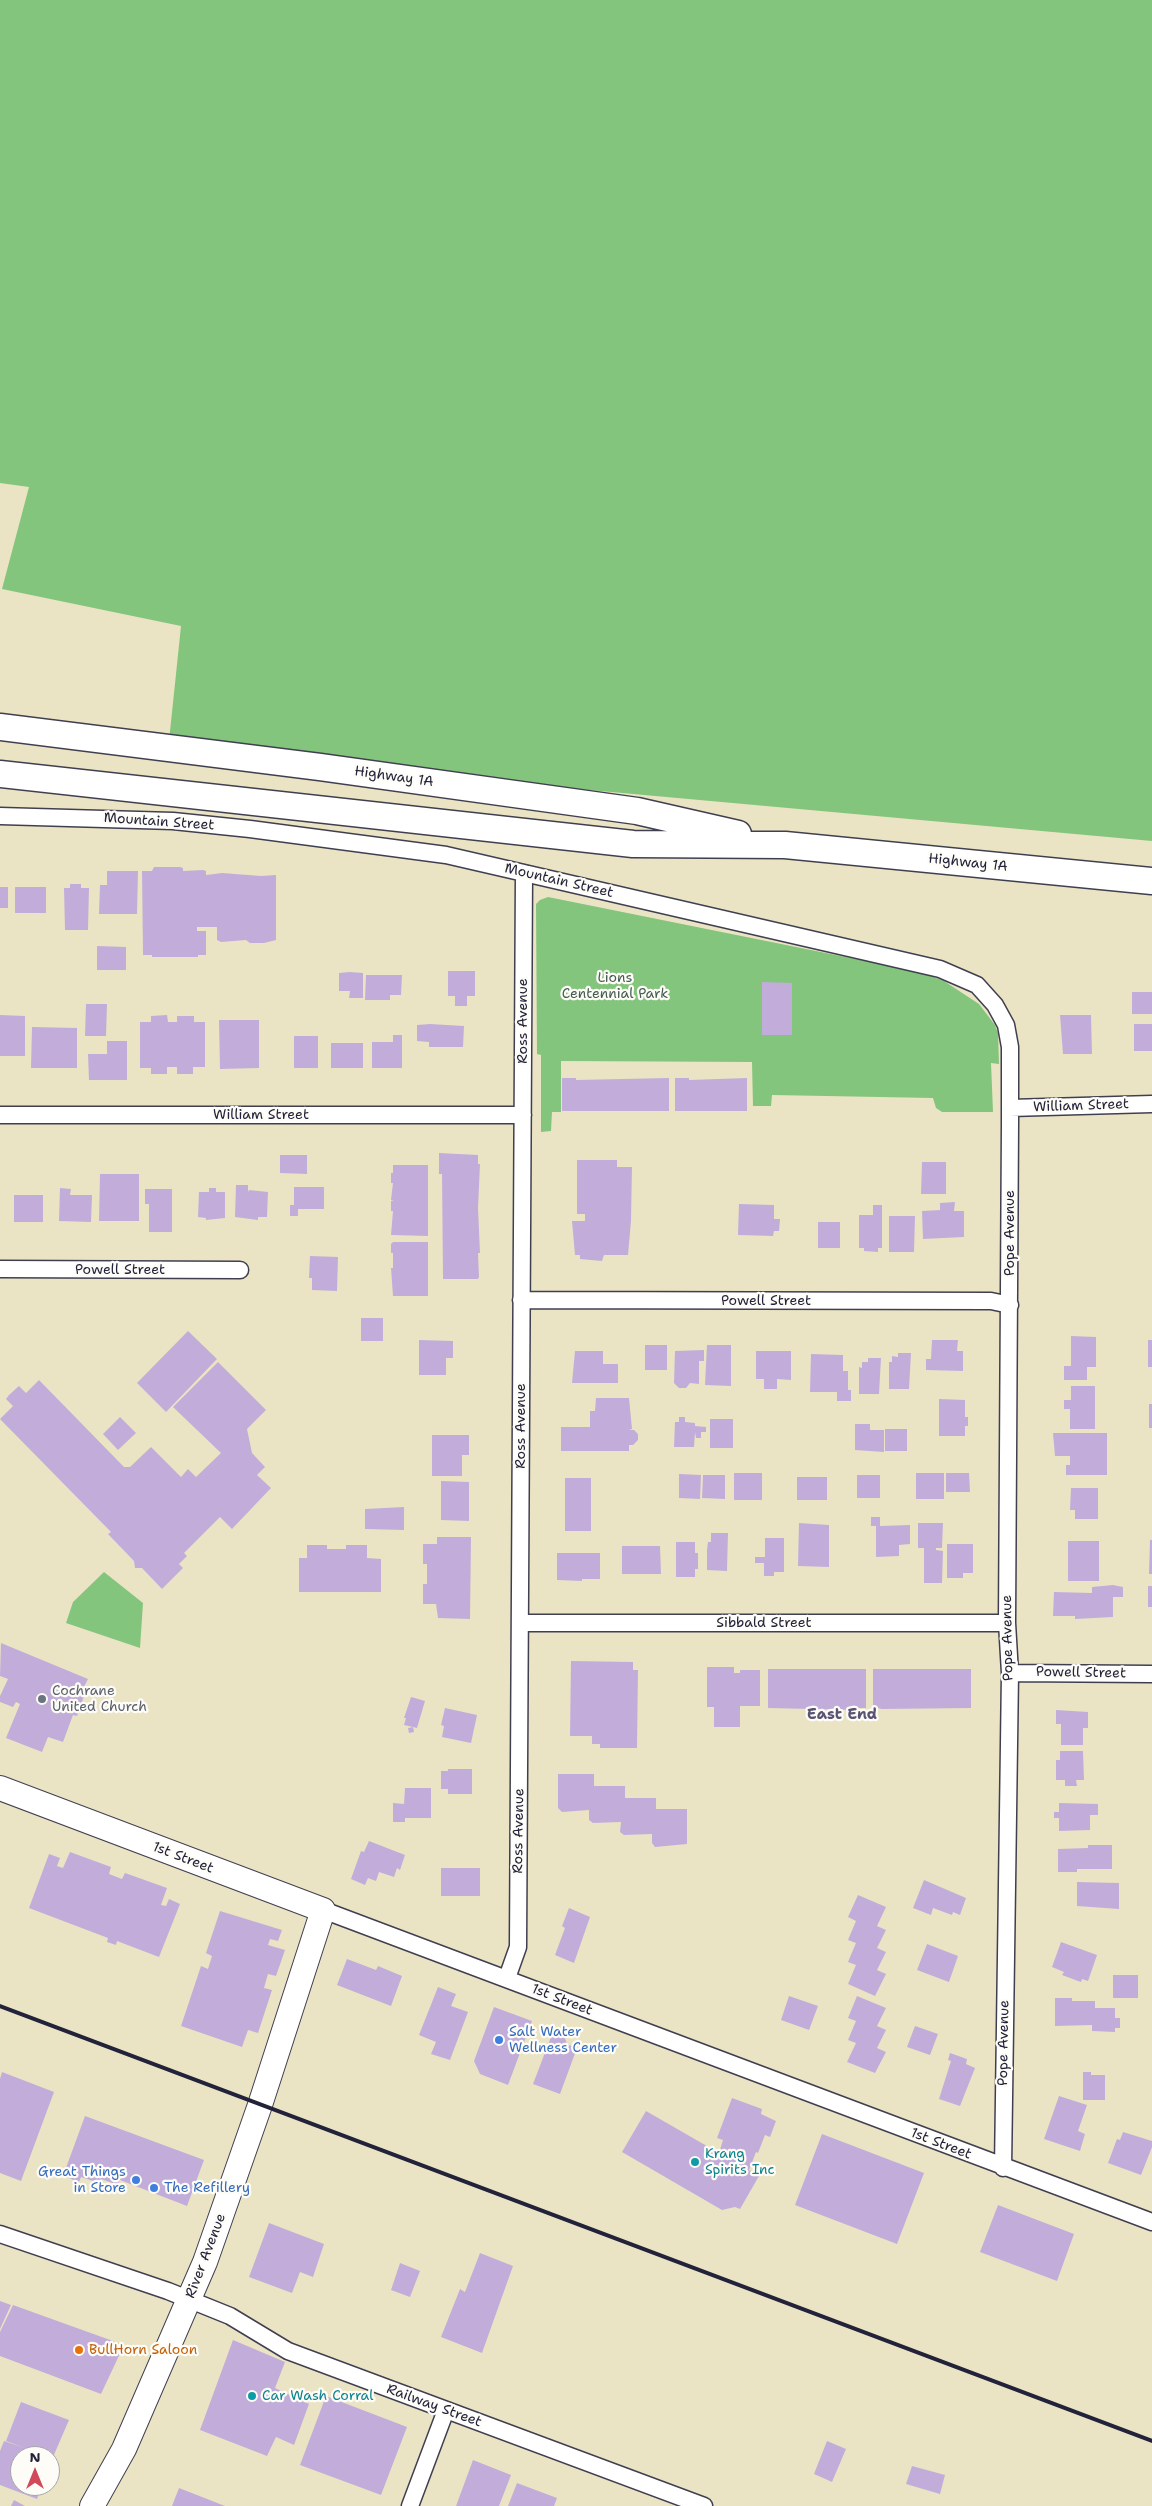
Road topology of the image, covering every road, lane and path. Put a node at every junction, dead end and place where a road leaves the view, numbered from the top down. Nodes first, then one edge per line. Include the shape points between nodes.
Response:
1 (0, 727) edge
2 (0, 774) edge
3 (0, 816) edge
4 (785, 845) junction
5 (524, 873) junction
6 (1152, 881) edge
7 (1152, 1104) edge
8 (1010, 1108) junction
9 (0, 1115) edge
10 (523, 1115) junction
11 (0, 1269) edge
12 (240, 1270) dead end
13 (521, 1300) junction
14 (1010, 1305) junction
15 (521, 1623) junction
16 (1007, 1623) junction
17 (1010, 1672) junction
18 (1152, 1674) edge
19 (0, 1788) edge
20 (323, 1910) junction
21 (507, 1978) junction
22 (1003, 2168) junction
23 (1152, 2222) edge
24 (0, 2234) edge
25 (189, 2301) junction
26 (446, 2410) junction
27 (92, 2506) edge
28 (410, 2506) edge
29 (704, 2506) edge

1 - 4 main road, Highway 1A via 637,811
2 - 4 main road, Highway 1A via 632,844
3 - 5 street, Mountain Street via 132,819 230,827 407,849
4 - 6 main road, Highway 1A
5 - 8 street, Mountain Street via 940,969 962,977 987,995 1006,1025 1010,1047
5 - 10 street, Ross Avenue
7 - 8 street, William Street
8 - 14 street, Pope Avenue
9 - 10 street, William Street
10 - 13 street, Ross Avenue
11 - 12 street, Powell Street
13 - 14 street, Powell Street via 991,1301
13 - 15 street, Ross Avenue
14 - 16 street, Pope Avenue
15 - 16 street, Sibbald Street
15 - 21 street, Ross Avenue via 518,1947
16 - 17 street, Pope Avenue
17 - 18 street, Powell Street
17 - 22 street, Pope Avenue
19 - 20 street, 1st Street
20 - 21 street, 1st Street
20 - 25 street, River Avenue via 246,2147
21 - 22 street, 1st Street
22 - 23 street, 1st Street
24 - 25 street, Railway Street
25 - 26 street, Railway Street via 230,2316 288,2351
25 - 27 street, River Avenue via 124,2449
26 - 28 street
26 - 29 street, Railway Street

